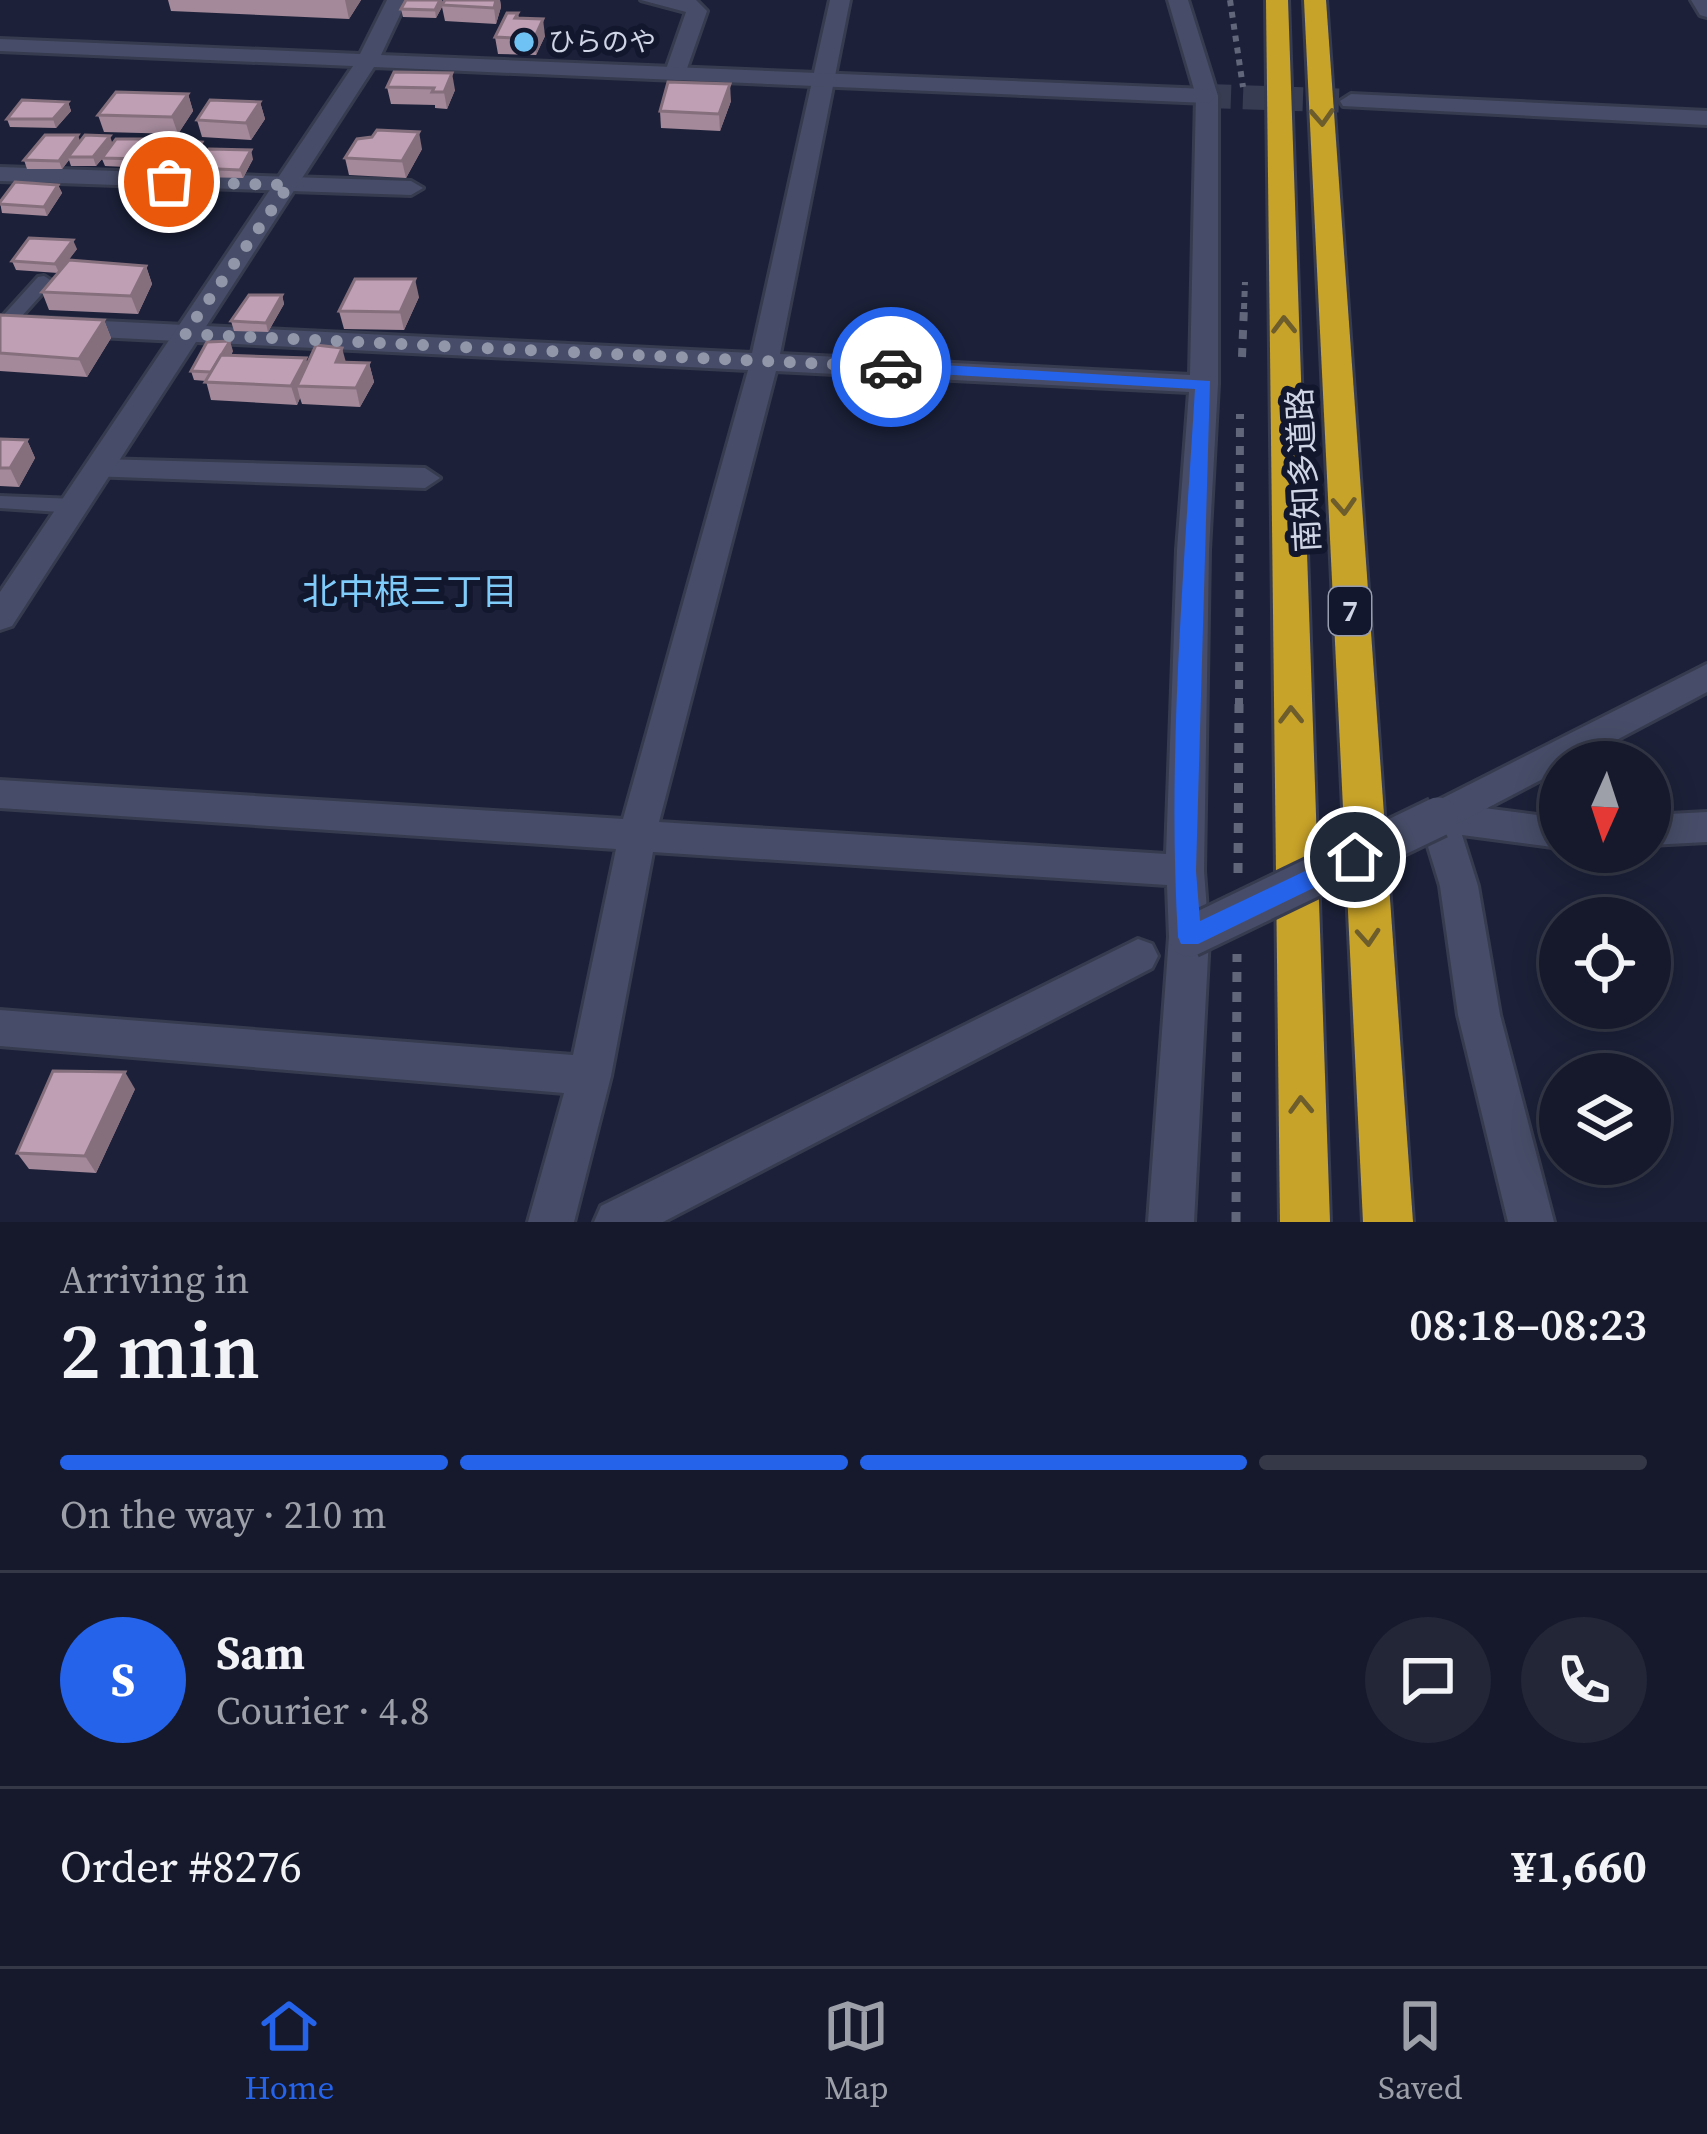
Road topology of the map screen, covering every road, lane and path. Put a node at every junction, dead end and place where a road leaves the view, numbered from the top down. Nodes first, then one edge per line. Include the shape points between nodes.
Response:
1 (397, 0) edge
2 (651, 0) edge
3 (840, 0) edge
4 (1178, 0) edge
5 (1229, 0) edge
6 (1277, 0) edge
7 (1315, 0) edge
8 (1701, 0) edge
9 (1707, 11) edge
10 (0, 45) edge
11 (367, 61) junction
12 (676, 72) junction
13 (821, 79) junction
14 (1243, 95) dead end
15 (1208, 96) junction
16 (1351, 101) tunnel mouth
17 (1707, 118) edge
18 (0, 174) edge
19 (289, 185) junction
20 (411, 188) dead end
21 (1246, 268) dead end
22 (44, 281) edge
23 (2, 324) edge
24 (185, 334) junction
25 (765, 359) junction
26 (1241, 377) dead end
27 (1204, 385) junction
28 (1240, 399) dead end
29 (100, 469) junction
30 (425, 478) dead end
31 (0, 502) edge
32 (75, 506) junction
33 (1, 616) edge
34 (1707, 676) edge
35 (0, 794) edge
36 (1438, 817) junction
37 (1707, 827) edge
38 (1671, 829) edge
39 (1539, 830) edge
40 (637, 836) junction
41 (1185, 871) junction
42 (1238, 896) dead end
43 (1190, 937) junction
44 (1237, 944) dead end
45 (0, 1028) edge
46 (590, 1076) junction
47 (551, 1222) edge
48 (617, 1222) edge
49 (1171, 1222) edge
50 (1236, 1222) edge
51 (1305, 1222) edge
52 (1388, 1222) edge
53 (1531, 1222) edge

1 - 11 street
2 - 12 street via 685,1 697,11
3 - 13 street
4 - 15 street
5 - 14 path
51 -> 6 highway, 南知多道路 / 7
7 -> 52 highway, 南知多道路 / 7
8 - 9 street
10 - 11 street
11 - 12 street
11 - 19 street
12 - 13 street
13 - 15 street
13 - 25 street
15 - 27 street
16 - 17 street
18 - 19 street
19 - 20 street
19 - 24 street
21 - 26 path
22 - 23 lane
23 - 24 street
24 - 25 street
24 - 29 street
25 - 27 street
25 - 40 street
27 - 41 street
28 - 42 path
29 - 30 street
29 - 32 street
31 - 32 lane
32 - 33 street
34 - 36 street
35 - 40 street
36 - 39 street
36 - 43 street, bridge
36 - 53 street
37 - 38 street
40 - 41 street
40 - 46 street
41 - 43 street
43 - 48 street via 1138,956
43 - 49 street
44 - 50 path
45 - 46 street
46 - 47 street

